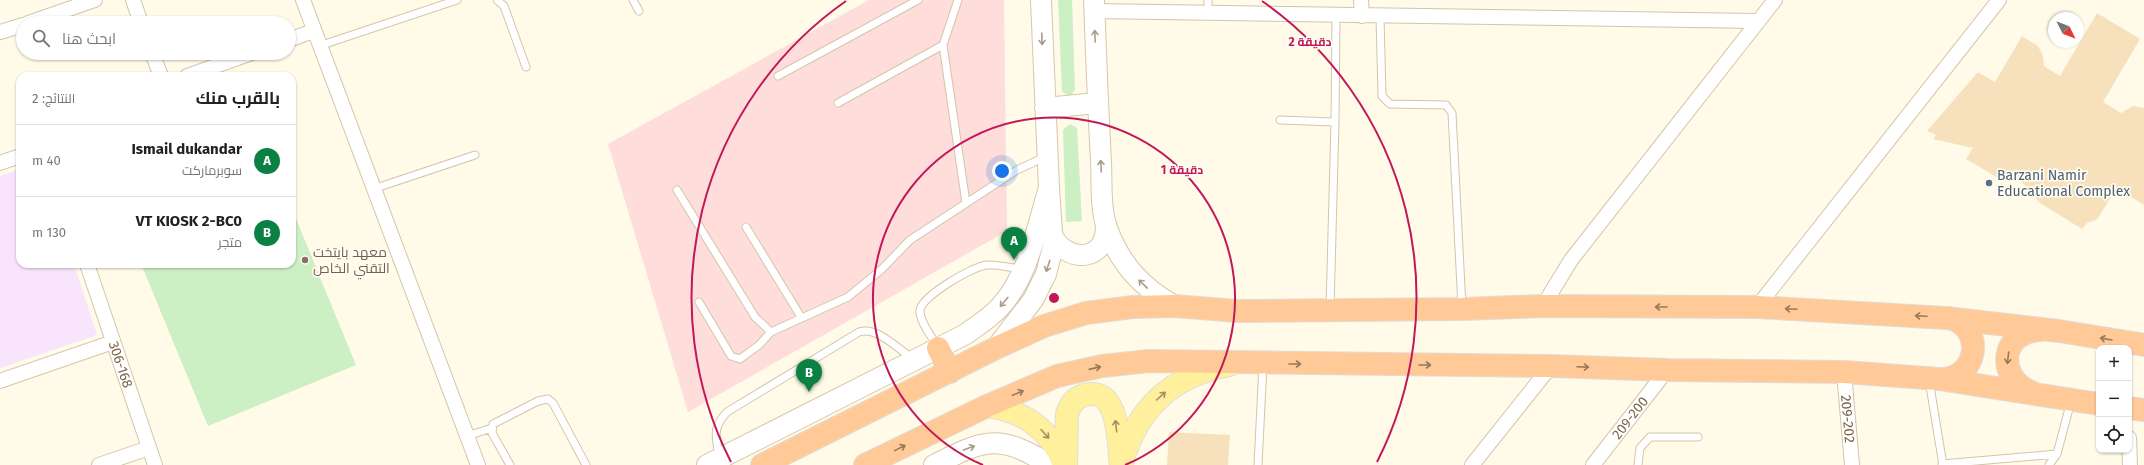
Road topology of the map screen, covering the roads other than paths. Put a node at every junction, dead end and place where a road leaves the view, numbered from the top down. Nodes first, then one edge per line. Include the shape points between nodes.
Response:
1 (95, 0) edge
2 (133, 0) edge
3 (303, 0) edge
4 (458, 0) edge
5 (497, 0) edge
6 (633, 0) edge
7 (918, 0) edge
8 (958, 0) edge
9 (1041, 0) edge
10 (1361, 0) edge
11 (1775, 0) edge
12 (1999, 0) edge
13 (1094, 5) edge
14 (1208, 7) edge
15 (639, 11) dead end
16 (48, 16) edge
17 (139, 16) edge
18 (1336, 16) junction
19 (1362, 16) junction
20 (1380, 16) junction
21 (1758, 21) junction
22 (16, 27) edge
23 (0, 32) edge
24 (313, 32) junction
25 (296, 38) edge
26 (943, 45) junction
27 (318, 46) junction
28 (155, 60) edge
29 (232, 60) edge
30 (526, 67) dead end
31 (159, 72) edge
32 (198, 72) edge
33 (778, 76) dead end
34 (838, 103) dead end
35 (1097, 103) junction
36 (1045, 108) junction
37 (1280, 120) dead end
38 (1335, 122) junction
39 (475, 155) dead end
40 (1047, 156) junction
41 (16, 157) edge
42 (0, 163) edge
43 (1049, 188) junction
44 (373, 189) junction
45 (677, 190) dead end
46 (966, 203) junction
47 (1106, 226) junction
48 (746, 227) dead end
49 (1053, 237) junction
50 (88, 268) edge
51 (1024, 270) junction
52 (699, 302) dead end
53 (1175, 306) junction
54 (1543, 306) junction
55 (1757, 308) junction
56 (1330, 310) junction
57 (1462, 310) junction
58 (802, 317) junction
59 (1946, 318) junction
60 (2046, 330) junction
61 (771, 332) junction
62 (113, 342) junction
63 (2144, 345) edge
64 (938, 348) junction
65 (996, 348) junction
66 (915, 360) junction
67 (1233, 364) junction
68 (1263, 364) junction
69 (1550, 366) junction
70 (1667, 370) junction
71 (950, 372) junction
72 (1844, 372) junction
73 (1934, 379) junction
74 (0, 381) edge
75 (2039, 395) junction
76 (2072, 400) junction
77 (2096, 404) edge
78 (987, 406) junction
79 (2132, 408) edge
80 (2144, 410) edge
81 (492, 428) junction
82 (467, 436) junction
83 (1698, 437) dead end
84 (149, 448) junction
85 (2130, 453) edge
86 (2057, 454) junction
87 (713, 462) edge
88 (99, 465) edge
89 (155, 465) edge
90 (478, 465) edge
91 (510, 465) edge
92 (586, 465) edge
93 (762, 465) edge
94 (865, 465) edge
95 (934, 465) edge
96 (1050, 465) edge
97 (1065, 465) edge
98 (1121, 465) edge
99 (1258, 465) edge
100 (1472, 465) edge
101 (1593, 465) edge
102 (1638, 465) edge
103 (1852, 465) edge
104 (1942, 465) edge
105 (2049, 465) edge
106 (2130, 465) edge

1 - 16 street
2 - 17 street
3 - 24 street
4 - 27 lane
5 - 30 lane via 504,6
6 - 15 lane
7 - 33 lane
8 - 26 lane
9 -> 36 street
10 - 19 street
11 - 21 street
12 - 55 street
13 - 14 street
35 -> 13 street
14 - 18 street
18 - 19 street
18 - 38 lane
19 - 20 street
20 - 21 street
20 - 57 lane via 1382,96 1390,104 1446,106 1452,113
21 - 54 street via 1571,260
22 - 23 street
24 - 25 street
24 - 27 street
26 - 34 lane
26 - 46 lane
27 - 44 street
28 - 31 street
29 - 32 street
35 - 36 street
47 -> 35 street
36 - 40 street
37 - 38 lane
38 - 56 lane
39 - 44 lane
40 - 43 street
40 - 46 lane via 1017,170
41 - 42 street
43 - 49 street
43 - 51 street
44 - 82 street
45 - 61 lane via 755,317
46 - 58 lane via 910,240 848,297
47 - 49 street via 1102,244 1087,254 1068,253 1058,246
53 -> 47 street via 1155,294 1133,275 1123,261
48 - 58 lane
49 -> 65 street via 1054,247 1040,286
50 - 62 street, 306-168
51 -> 64 street via 999,308 966,334
51 - 64 lane via 987,265 954,279 924,301 920,311 922,320
52 - 61 lane via 731,356 740,359
53 - 56 highway via 1237,311
53 - 65 highway via 1133,307 1086,313 1044,326
55 -> 54 highway
54 - 57 highway
59 -> 55 highway
56 - 57 highway
58 - 61 lane
59 - 60 highway
59 - 73 highway via 1961,323 1968,330 1974,345 1973,355 1967,368 1959,375 1949,379
63 -> 60 highway
60 -> 75 highway via 2034,330 2020,336 2010,348 2007,358 2008,368 2015,382
62 - 74 street
62 - 84 street, 306-168
64 - 66 street
64 - 71 highway
65 - 71 highway
66 - 87 street
66 - 87 lane via 874,332 859,332 727,412 720,419 716,430
67 - 68 highway
78 -> 67 highway via 1057,376 1102,366 1149,362
98 -> 67 main road via 1127,444 1138,423 1169,389 1210,368
68 -> 69 highway
68 - 99 lane
69 -> 70 highway
69 - 100 street
70 - 72 highway
70 - 101 street, 209-200
71 - 93 highway
72 - 73 highway
72 - 103 street, 209-202
73 - 75 highway
73 - 104 lane
75 - 76 highway
76 - 77 highway
76 - 86 lane
94 -> 78 highway
78 -> 97 main road via 1007,409 1034,423 1054,445
79 - 80 highway
81 - 82 lane
81 - 91 lane via 492,433
81 - 92 lane via 493,424 538,400 548,399 553,403
82 - 90 street
83 - 102 lane via 1650,437 1640,448
84 - 88 street
84 - 89 street, 306-168
85 - 106 street
86 - 104 lane
86 - 105 lane
95 -> 96 street via 970,447 989,443 1010,444
98 -> 97 main road via 1113,409 1106,399 1092,394 1077,398 1067,414

